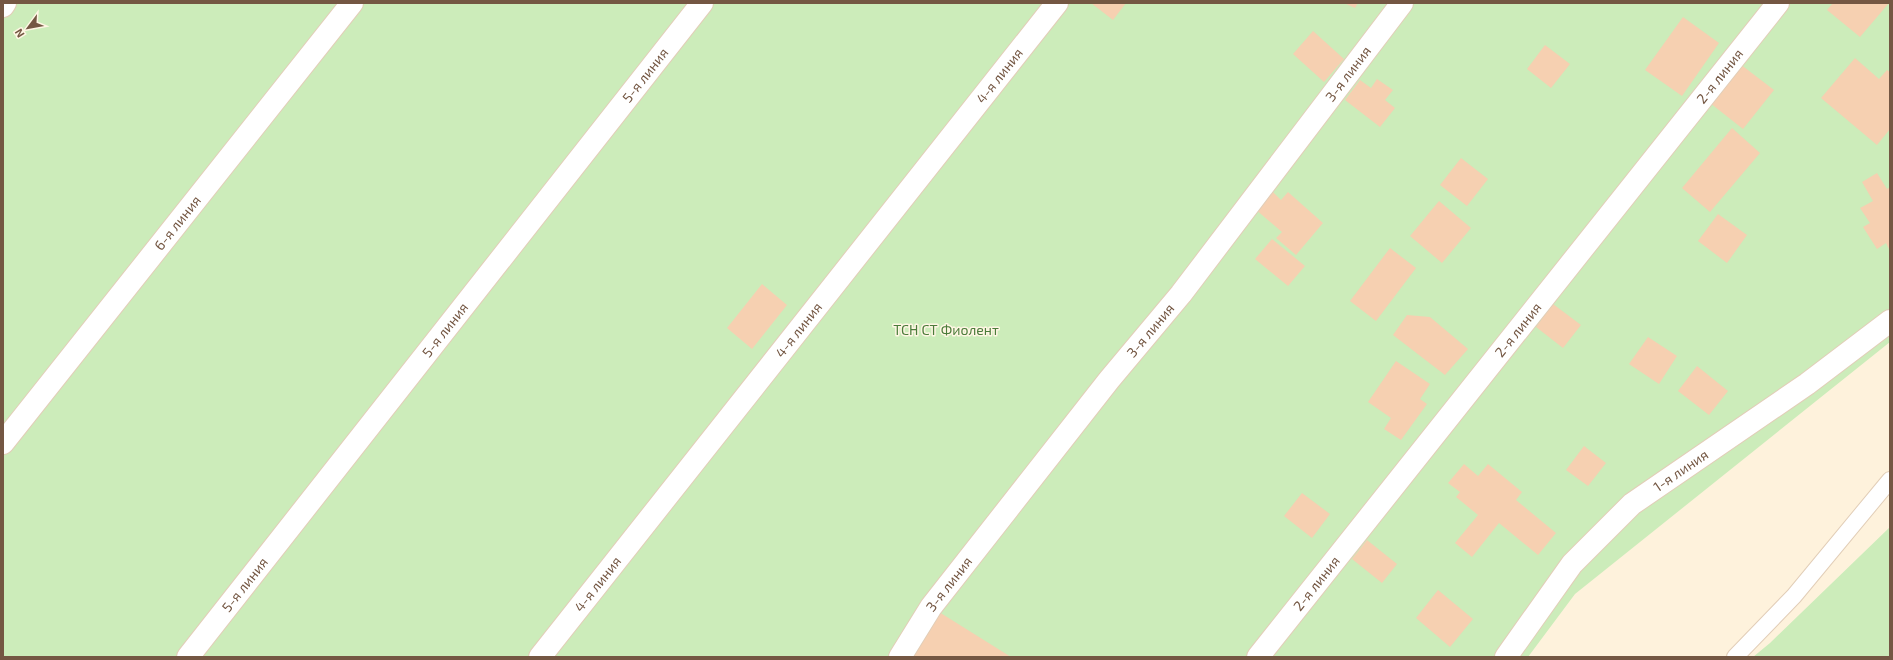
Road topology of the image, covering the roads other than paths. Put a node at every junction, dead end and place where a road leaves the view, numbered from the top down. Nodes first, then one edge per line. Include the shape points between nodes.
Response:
1 (5, 3) edge
2 (352, 3) edge
3 (702, 3) edge
4 (1057, 3) edge
5 (1402, 3) edge
6 (1778, 3) edge
7 (3, 6) edge
8 (1890, 321) edge
9 (3, 443) edge
10 (1890, 480) edge
11 (188, 657) edge
12 (540, 657) edge
13 (900, 657) edge
14 (1258, 657) edge
15 (1506, 657) edge
16 (1735, 657) edge

1 - 7 street
2 - 9 street, 6-я линия
3 - 11 street, 5-я линия
4 - 12 street, 4-я линия
5 - 13 street, 3-я линия via 1181,294 1109,380 931,607
6 - 14 street, 2-я линия
8 - 15 street, 1-я линия via 1807,384 1632,504 1572,564
10 - 16 lane via 1794,596

